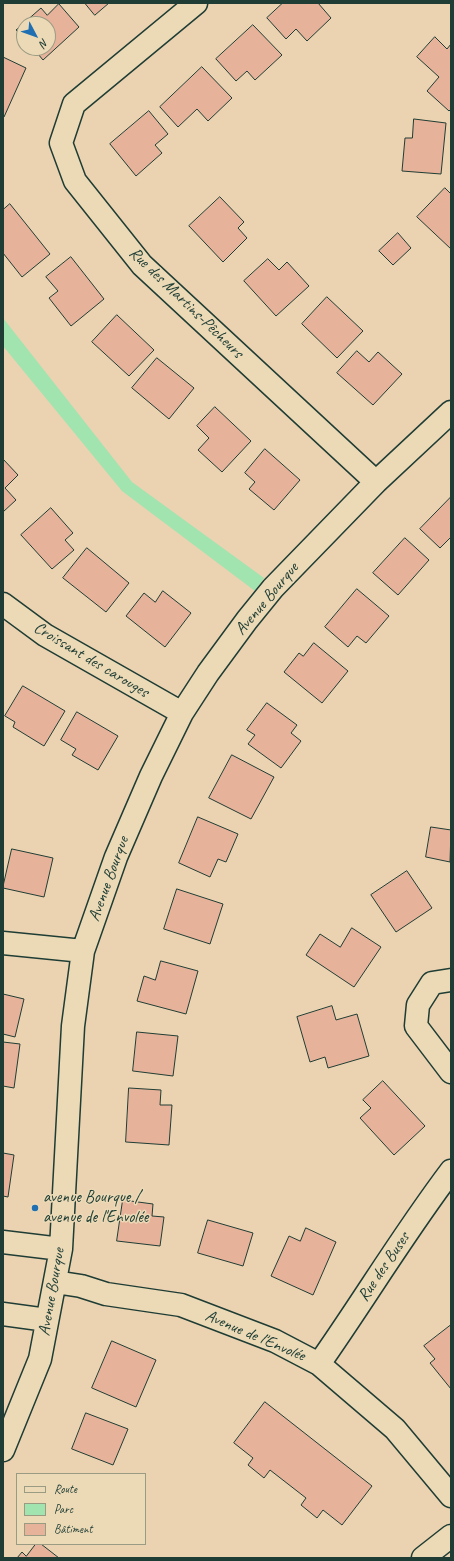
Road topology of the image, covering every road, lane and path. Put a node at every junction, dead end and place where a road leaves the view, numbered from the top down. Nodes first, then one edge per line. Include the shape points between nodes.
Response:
1 (196, 3) edge
2 (451, 412) edge
3 (376, 482) junction
4 (3, 604) edge
5 (182, 713) junction
6 (3, 943) edge
7 (83, 951) junction
8 (451, 980) edge
9 (451, 1072) edge
10 (451, 1171) edge
11 (3, 1242) edge
12 (61, 1249) junction
13 (55, 1282) junction
14 (3, 1314) edge
15 (47, 1320) junction
16 (319, 1364) junction
17 (3, 1450) edge
18 (451, 1496) edge
19 (451, 1536) edge
20 (423, 1558) edge

1 - 3 street, Rue des Martins-Pêcheurs via 74,104 61,143 75,181 142,265
2 - 3 street, Avenue Bourque
3 - 5 street, Avenue Bourque via 273,588
4 - 5 street, Croissant des carouges via 45,635
5 - 7 street, Avenue Bourque via 150,776 119,851
6 - 7 street
7 - 12 street, Avenue Bourque via 73,1026
8 - 9 street via 432,982 418,1005 416,1026
10 - 16 street, Rue des Buses via 386,1262
11 - 12 street
12 - 13 street, Avenue Bourque
13 - 15 street, Avenue Bourque
13 - 16 street, Avenue de l'Envolée via 81,1286 106,1294 181,1305 275,1341
14 - 15 street
15 - 17 street, Avenue Bourque via 40,1359
16 - 18 street, Avenue de l'Envolée via 395,1429
19 - 20 street

